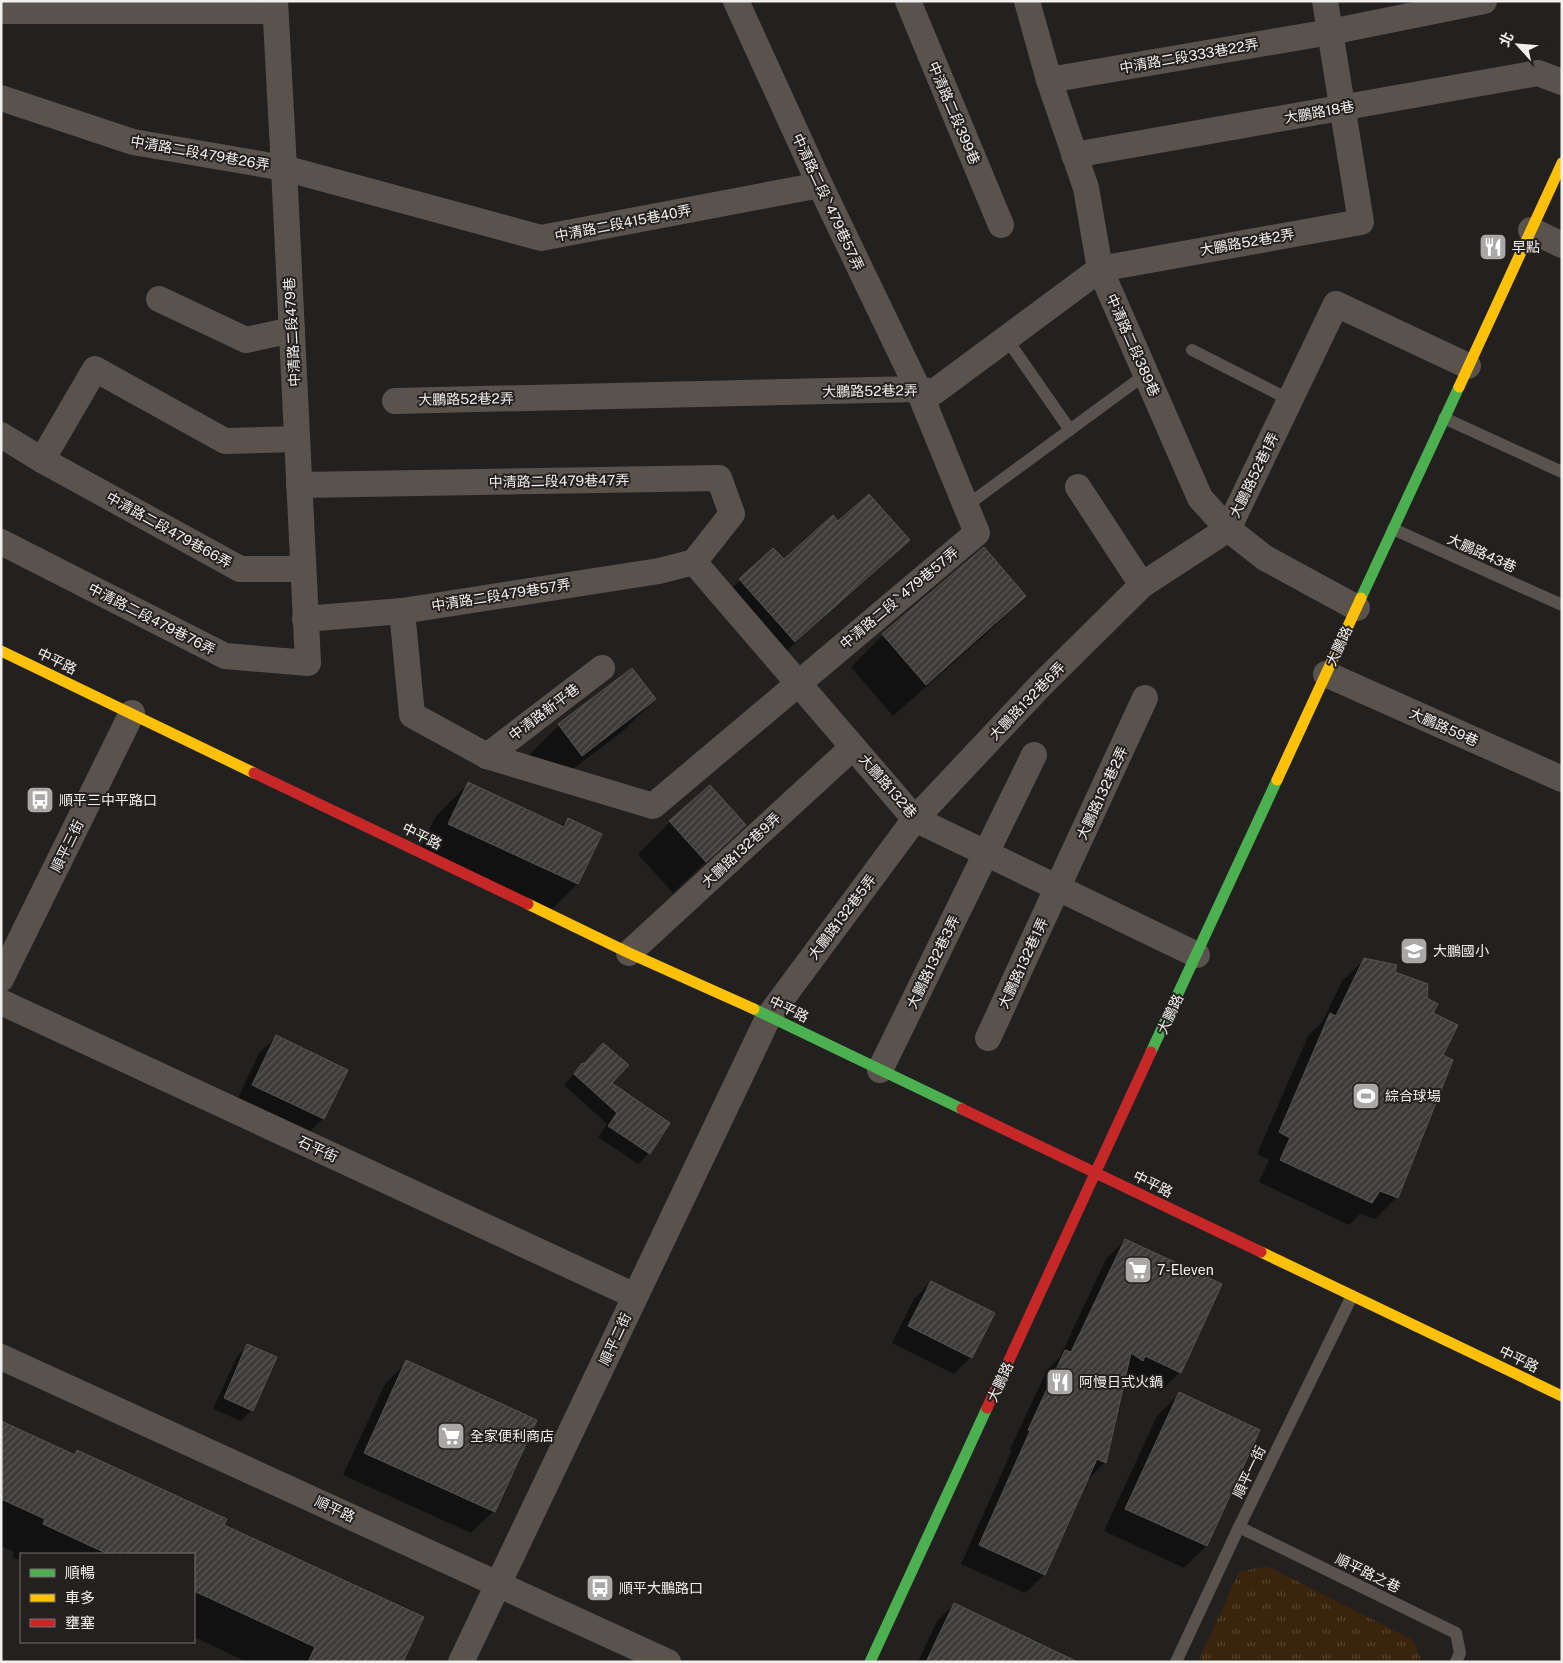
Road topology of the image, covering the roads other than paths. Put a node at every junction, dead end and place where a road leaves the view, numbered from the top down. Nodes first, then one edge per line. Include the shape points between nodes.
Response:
1 (736, 1) edge
2 (908, 1) edge
3 (1027, 1) edge
4 (1325, 1) edge
5 (1484, 1) edge
6 (275, 6) edge
7 (1, 11) edge
8 (1330, 32) junction
9 (1049, 80) junction
10 (1562, 82) edge
11 (1, 98) edge
12 (1341, 108) junction
13 (1074, 155) junction
14 (1562, 163) edge
15 (284, 168) junction
16 (820, 185) junction
17 (1001, 225) dead end
18 (1531, 230) junction
19 (1562, 245) edge
20 (1100, 269) junction
21 (159, 299) dead end
22 (292, 330) junction
23 (1006, 338) junction
24 (1192, 350) dead end
25 (1468, 366) junction
26 (1146, 374) junction
27 (918, 389) junction
28 (1290, 400) junction
29 (396, 401) dead end
30 (1444, 418) junction
31 (1070, 430) junction
32 (1, 435) edge
33 (297, 439) junction
34 (42, 460) junction
35 (1562, 472) edge
36 (299, 486) junction
37 (1078, 487) dead end
38 (966, 506) junction
39 (1228, 529) junction
40 (1393, 529) junction
41 (1, 542) edge
42 (694, 562) junction
43 (303, 570) junction
44 (1142, 585) junction
45 (1561, 603) edge
46 (1357, 608) junction
47 (402, 611) junction
48 (305, 620) junction
49 (1, 651) edge
50 (308, 663) joint
51 (602, 668) dead end
52 (1326, 674) junction
53 (798, 683) junction
54 (1145, 698) dead end
55 (132, 713) junction
56 (853, 746) junction
57 (1034, 755) dead end
58 (487, 756) junction
59 (1562, 779) edge
60 (915, 819) junction
61 (986, 853) junction
62 (1058, 888) junction
63 (629, 953) junction
64 (1197, 954) junction
65 (1, 978) edge
66 (1, 1002) edge
67 (769, 1016) junction
68 (988, 1038) dead end
69 (880, 1070) junction
70 (1096, 1173) junction
71 (635, 1296) junction
72 (1352, 1296) junction
73 (1, 1357) edge
74 (1562, 1396) edge
75 (1239, 1527) junction
76 (499, 1584) junction
77 (461, 1662) edge
78 (668, 1662) edge
79 (870, 1662) edge
80 (1176, 1662) edge
81 (1456, 1662) edge

1 - 16 street, 中清路二段ˋ479巷57弄
2 - 17 street, 中清路二段399巷
3 - 9 street, 中清路二段389巷
4 - 8 street
5 - 8 street, 中清路二段333巷22弄
6 - 7 street
6 - 15 street, 中清路二段479巷
8 - 9 street, 中清路二段333巷22弄
8 - 12 street
9 - 13 street, 中清路二段389巷
10 - 12 street, 大鵬路18巷 via 1538,73
11 - 15 street, 中清路二段479巷26弄 via 133,142
12 - 13 street, 大鵬路18巷
12 - 20 street, 大鵬路52巷2弄 via 1361,222
13 - 20 street, 中清路二段389巷 via 1086,188
14 - 18 street, 大鵬路
15 - 16 street, 中清路二段415巷40弄 via 541,238
15 - 22 street, 中清路二段479巷
16 - 27 street, 中清路二段ˋ479巷57弄
18 - 19 street
18 - 25 street, 大鵬路
20 - 23 street, 大鵬路52巷2弄
20 - 26 street, 中清路二段389巷
21 - 22 street via 246,340
22 - 33 street, 中清路二段479巷
23 - 27 street, 大鵬路52巷2弄 via 934,392
23 - 31 lane
24 - 28 lane
25 - 28 street, 大鵬路52巷1弄 via 1336,304
25 - 30 street, 大鵬路
26 - 31 lane
26 - 39 street, 中清路二段389巷 via 1200,498
27 - 29 street, 大鵬路52巷2弄
27 - 38 street, 中清路二段ˋ479巷57弄
28 - 39 street, 大鵬路52巷1弄
30 - 35 lane
30 - 40 street, 大鵬路
31 - 38 lane
32 - 34 street, 中清路二段479巷66弄
33 - 34 street via 225,441 95,369
33 - 36 street, 中清路二段479巷
34 - 43 street, 中清路二段479巷66弄 via 240,570
36 - 42 street, 中清路二段479巷47弄 via 719,478 732,514
36 - 43 street, 中清路二段479巷
37 - 44 street
38 - 53 street, 中清路二段ˋ479巷57弄 via 977,534
39 - 44 street, 大鵬路52巷1弄
39 - 46 street, 中清路二段389巷 via 1265,558
40 - 45 lane, 大鵬路43巷
40 - 46 street, 大鵬路
41 - 50 street, 中清路二段479巷76弄 via 225,656
42 - 47 street, 中清路二段479巷57弄 via 659,571
42 - 53 street, 大鵬路132巷
43 - 48 street, 中清路二段479巷
44 - 60 street, 大鵬路132巷6弄 via 1040,686
46 - 52 street, 大鵬路
47 - 48 street, 中清路二段479巷57弄
47 - 58 street, 中清路二段ˋ479巷57弄 via 412,715
48 - 50 street, 中清路二段479巷
49 - 55 street, 中平路
51 - 58 street, 中清路新平巷
52 - 59 street, 大鵬路59巷
52 - 64 street, 大鵬路
53 - 56 street, 大鵬路132巷
53 - 58 street, 中清路二段ˋ479巷57弄 via 653,806
54 - 62 street, 大鵬路132巷2弄
55 - 63 street, 中平路
55 - 65 street, 順平三街
56 - 60 street, 大鵬路132巷
56 - 63 street, 大鵬路132巷9弄
57 - 61 street, 大鵬路132巷3弄
60 - 61 street, 大鵬路132巷
60 - 67 street, 大鵬路132巷5弄
61 - 62 street, 大鵬路132巷
61 - 69 street, 大鵬路132巷3弄
62 - 64 street, 大鵬路132巷
62 - 68 street, 大鵬路132巷1弄
63 - 67 street, 中平路
64 - 70 street, 大鵬路
66 - 71 street, 石平街
67 - 69 street, 中平路
67 - 71 street, 順平二街
69 - 70 street, 中平路
70 - 72 street, 中平路
70 - 79 street, 大鵬路
71 - 76 street, 順平二街
72 - 74 street, 中平路
72 - 75 lane, 順平一街
73 - 76 street, 順平路
75 - 80 lane, 順平一街
75 - 81 lane, 順平路之巷 via 1456,1633 1460,1653
76 - 77 street, 順平二街
76 - 78 street, 順平路

